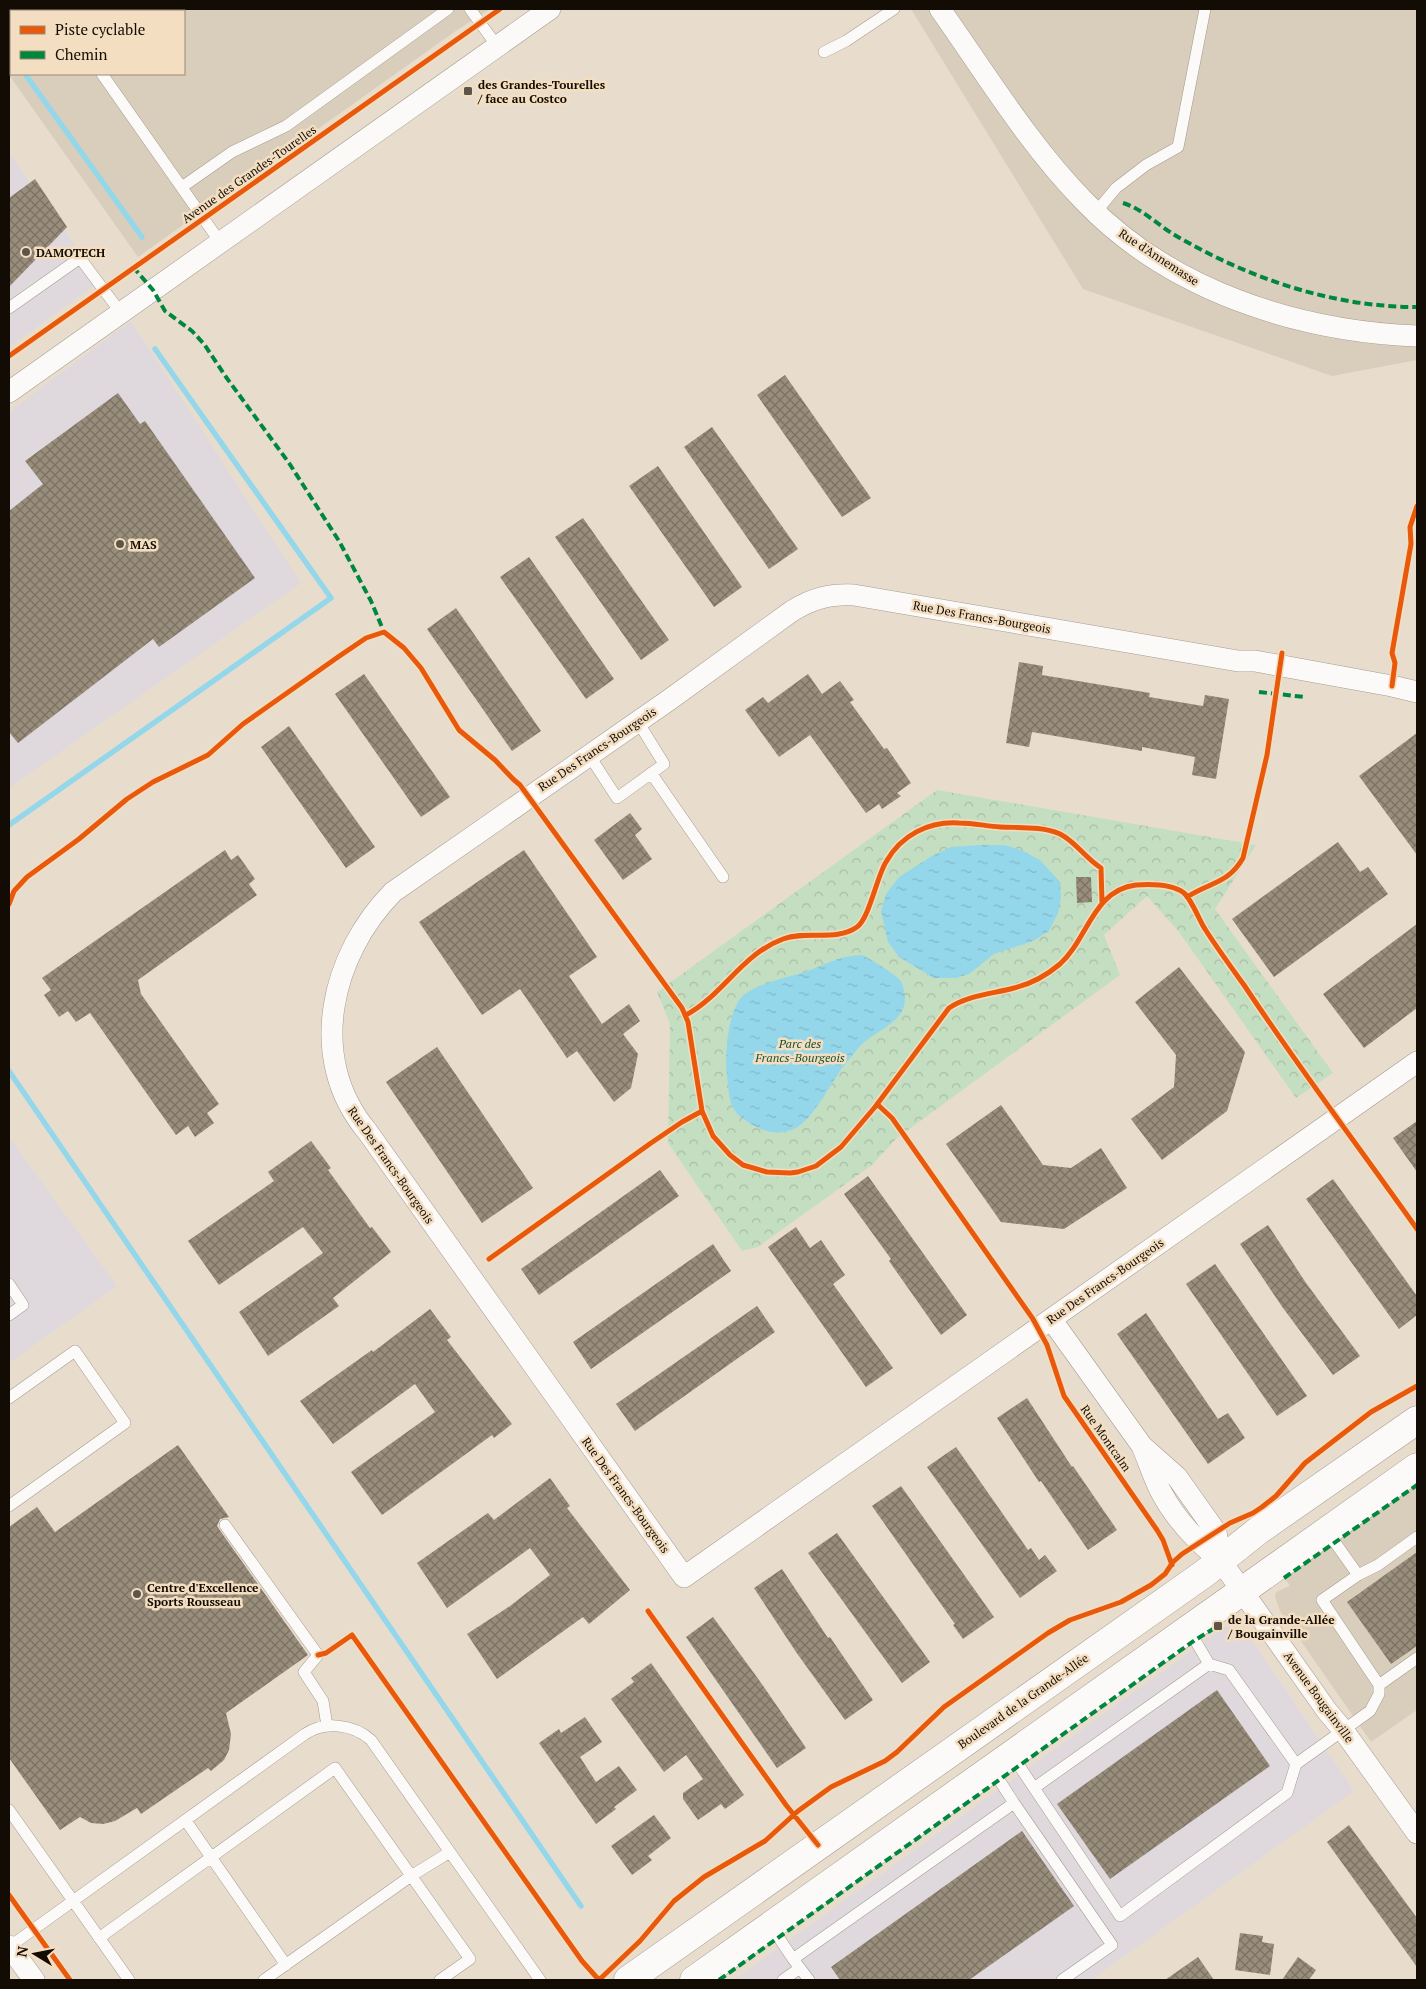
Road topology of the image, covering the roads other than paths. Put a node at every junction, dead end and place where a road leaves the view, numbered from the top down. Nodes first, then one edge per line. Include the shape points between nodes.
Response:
1 (448, 9) edge
2 (470, 9) edge
3 (550, 9) edge
4 (894, 9) edge
5 (940, 9) edge
6 (1205, 9) edge
7 (497, 46) junction
8 (824, 52) dead end
9 (103, 75) edge
10 (182, 187) junction
11 (1096, 212) junction
12 (220, 242) junction
13 (9, 308) edge
14 (121, 313) junction
15 (1417, 336) edge
16 (9, 392) edge
17 (1417, 692) edge
18 (638, 722) junction
19 (589, 755) junction
20 (651, 773) junction
21 (723, 877) dead end
22 (1417, 1062) edge
23 (9, 1284) edge
24 (9, 1315) edge
25 (1051, 1319) junction
26 (9, 1398) edge
27 (1417, 1420) edge
28 (1417, 1467) edge
29 (9, 1506) edge
30 (225, 1525) dead end
31 (1327, 1531) junction
32 (1417, 1537) edge
33 (1221, 1561) junction
34 (1358, 1575) junction
35 (1242, 1591) junction
36 (1189, 1630) junction
37 (1417, 1658) edge
38 (1208, 1664) junction
39 (1379, 1685) junction
40 (327, 1726) junction
41 (1343, 1730) junction
42 (1002, 1762) junction
43 (1296, 1764) junction
44 (1034, 1788) junction
45 (1014, 1803) junction
46 (9, 1810) edge
47 (186, 1820) junction
48 (1417, 1833) edge
49 (450, 1852) junction
50 (212, 1858) junction
51 (411, 1876) junction
52 (74, 1901) junction
53 (771, 1926) junction
54 (99, 1938) junction
55 (9, 1947) edge
56 (797, 1963) junction
57 (286, 1965) junction
58 (34, 1980) edge
59 (129, 1980) edge
60 (264, 1980) edge
61 (440, 1980) edge
62 (540, 1980) edge
63 (628, 1980) edge
64 (694, 1980) edge
65 (783, 1980) edge
66 (809, 1980) edge
67 (1062, 1980) edge

1 - 10 lane via 286,126 232,152
2 - 7 lane
3 - 7 street
4 - 8 lane
5 - 11 street, Rue d'Annemasse via 1044,155
6 - 11 lane via 1178,147 1146,165 1116,188
7 - 12 street
9 - 10 lane
10 - 12 lane
11 - 15 street, Rue d'Annemasse via 1125,237 1167,265 1229,297 1316,324
12 - 14 street
13 - 14 lane via 80,258
14 - 16 street
17 - 18 street, Rue Des Francs-Bourgeois via 1254,661 1238,661 832,594 813,599 792,611
18 - 19 street, Rue Des Francs-Bourgeois
18 - 20 lane via 664,764
19 - 20 lane via 617,798
19 - 25 street, Rue Des Francs-Bourgeois via 406,881 384,901 354,942 342,971 332,1027 334,1056 343,1094 354,1116 684,1577
20 - 21 lane
22 - 25 street, Rue Des Francs-Bourgeois
23 - 24 lane via 23,1305
25 - 33 street, Rue Montcalm via 1142,1446 1177,1477 1216,1532
26 - 29 lane via 75,1351 125,1423
27 - 33 street, Boulevard de la Grande-Allée via 1259,1530
28 - 31 street
30 - 40 lane via 318,1655 304,1672 323,1701
31 - 34 lane
31 - 35 street
32 - 34 lane
33 - 35 street, Avenue Bougainville
33 - 63 street, Boulevard de la Grande-Allée
34 - 39 lane via 1322,1600
35 - 36 street
35 - 41 street, Avenue Bougainville
36 - 38 lane
36 - 42 street
37 - 39 lane
38 - 43 lane via 1230,1670
38 - 44 lane
39 - 41 lane via 1379,1694 1370,1711
40 - 47 lane via 305,1734
40 - 49 lane via 353,1729 370,1740
41 - 43 lane
41 - 48 street, Avenue Bougainville
42 - 44 lane
42 - 45 lane
42 - 53 street
43 - 44 lane via 1287,1793 1120,1916
45 - 56 lane
45 - 67 lane via 1112,1945
46 - 52 lane
47 - 50 lane
47 - 52 lane
49 - 51 lane
49 - 62 lane
50 - 51 lane via 335,1768
50 - 54 lane
50 - 57 lane
51 - 57 lane
51 - 61 lane via 470,1959
52 - 54 lane
52 - 55 lane
53 - 56 lane
53 - 64 street
54 - 59 lane
55 - 58 street
56 - 65 lane
56 - 66 lane
57 - 60 lane

